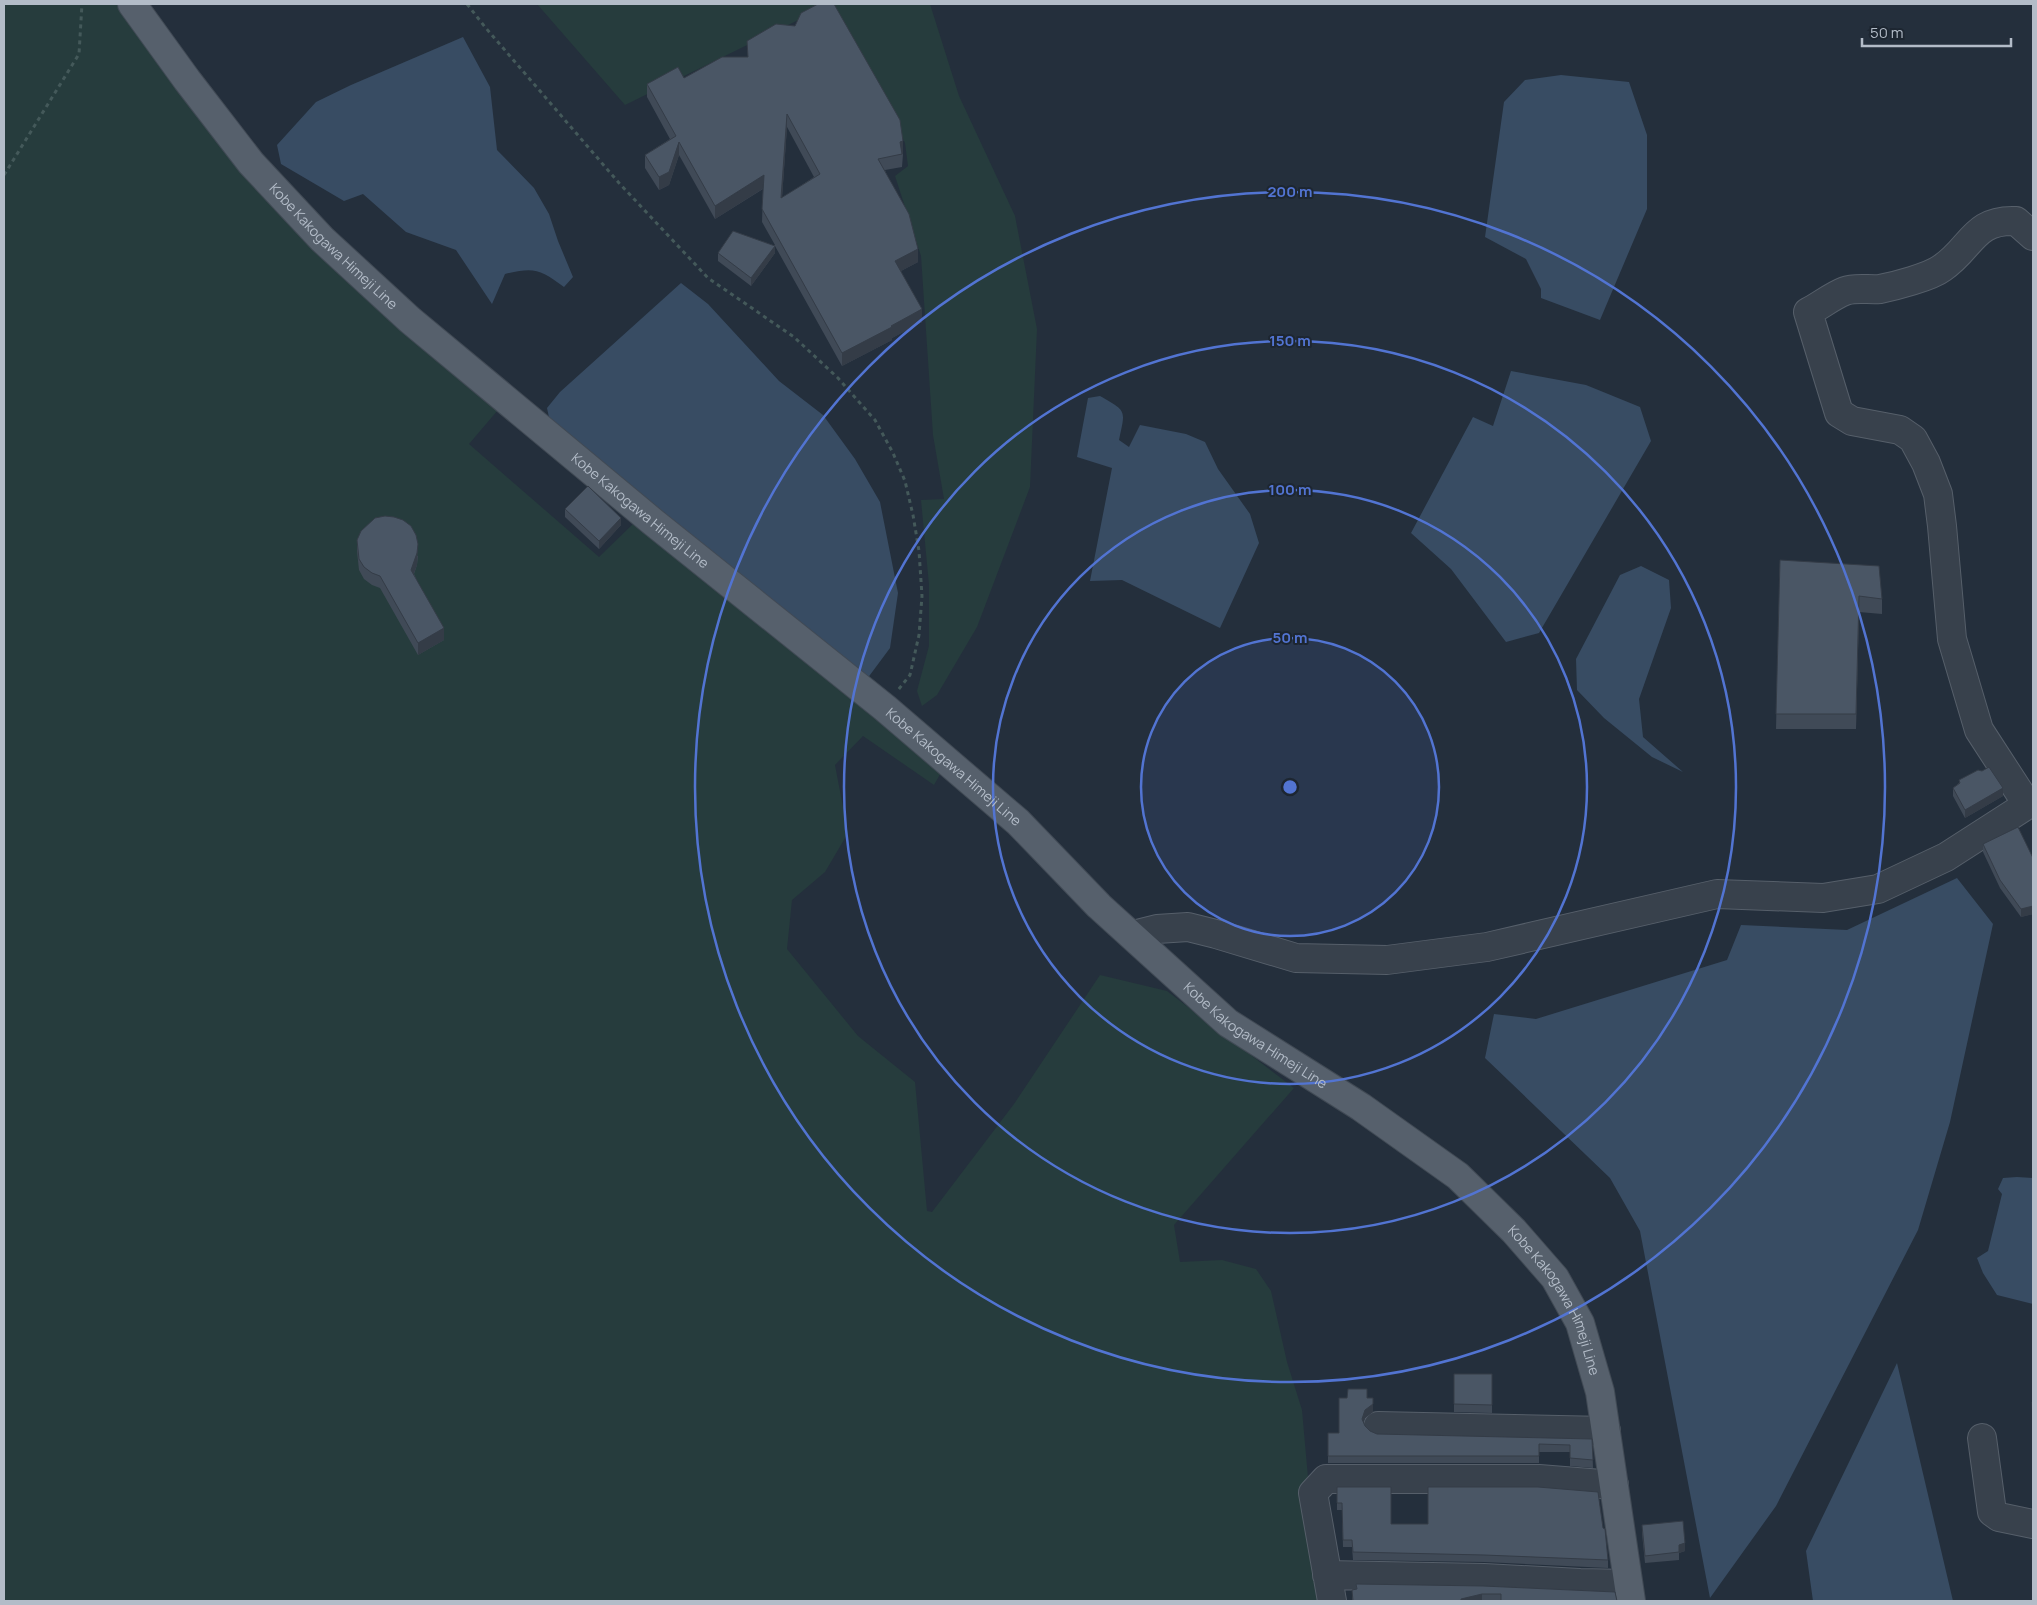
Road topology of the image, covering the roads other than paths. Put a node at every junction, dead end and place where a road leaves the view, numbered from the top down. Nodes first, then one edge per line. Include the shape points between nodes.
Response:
1 (132, 4) edge
2 (2033, 236) edge
3 (2030, 803) edge
4 (1133, 935) junction
5 (1378, 1426) dead end
6 (1606, 1431) junction
7 (1982, 1438) dead end
8 (1614, 1485) junction
9 (2033, 1524) edge
10 (1329, 1588) edge
11 (1630, 1592) edge

1 - 4 main road, Kobe Kakogawa Himeji Line via 251,164 322,240 426,333 884,708 1018,822
2 - 3 street via 2016,221 1996,221 1983,227 1953,259 1931,274 1880,289 1846,290 1808,312 1839,412 1852,421 1900,430 1913,439 1926,463 1938,494 1952,639 1979,730
3 - 4 street via 1946,856 1878,888 1824,898 1717,894 1487,946 1387,960 1296,958 1188,927
4 - 6 main road, Kobe Kakogawa Himeji Line via 1228,1023 1361,1107 1458,1176 1514,1231 1555,1278 1580,1323 1600,1392
5 - 6 street
6 - 8 main road, Kobe Kakogawa Himeji Line
7 - 9 street via 1992,1512 1999,1517
8 - 10 street via 1539,1479 1326,1479 1313,1493
8 - 11 main road, Kobe Kakogawa Himeji Line
10 - 11 street via 1484,1578 1580,1583

